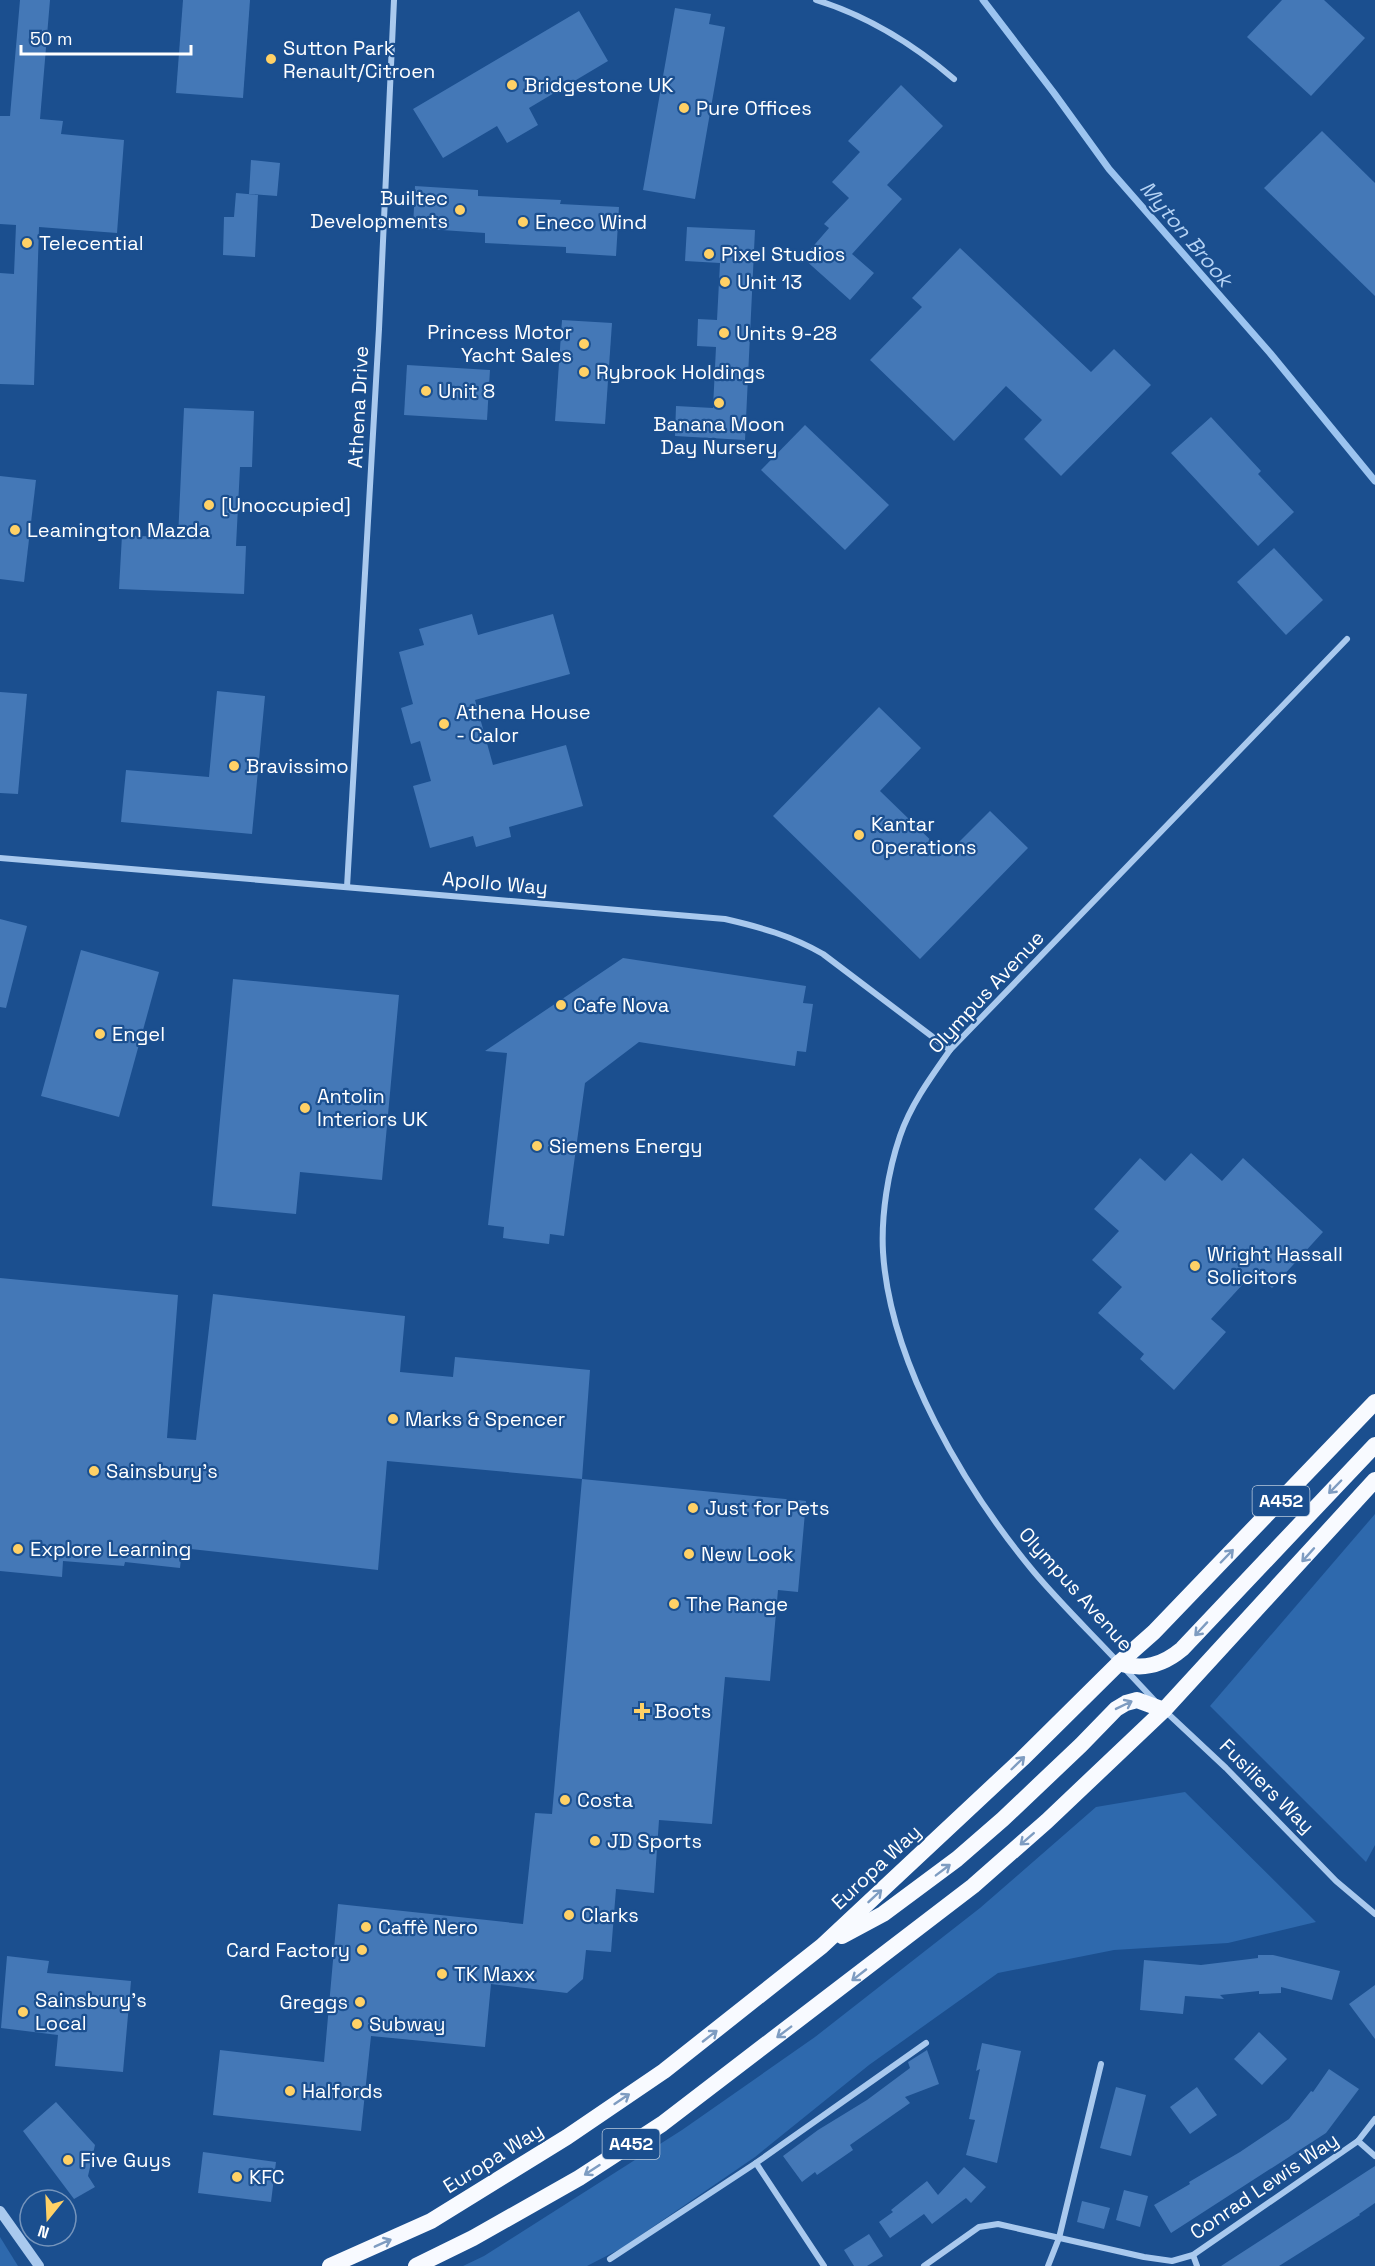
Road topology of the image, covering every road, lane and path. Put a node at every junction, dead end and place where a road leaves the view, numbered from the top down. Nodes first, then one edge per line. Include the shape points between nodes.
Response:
1 (394, 0) edge
2 (816, 0) edge
3 (954, 79) dead end
4 (1347, 639) dead end
5 (0, 858) edge
6 (347, 887) junction
7 (950, 1050) junction
8 (1375, 1402) edge
9 (1375, 1445) edge
10 (1375, 1480) edge
11 (1119, 1663) junction
12 (1136, 1681) joint
13 (1164, 1710) junction
14 (1375, 1914) edge
15 (822, 1946) junction
16 (926, 2043) dead end
17 (1101, 2064) dead end
18 (1375, 2119) edge
19 (1358, 2141) junction
20 (1375, 2156) edge
21 (756, 2163) junction
22 (0, 2211) edge
23 (1059, 2238) junction
24 (1193, 2255) junction
25 (610, 2259) dead end
26 (39, 2266) edge
27 (330, 2266) edge
28 (416, 2266) edge
29 (824, 2266) edge
30 (924, 2266) edge
31 (1048, 2266) edge
32 (1197, 2266) edge

1 - 6 street, Athena Drive
2 - 3 street via 895,36
4 - 7 street, Olympus Avenue
5 - 6 street, Apollo Way
6 - 7 street, Apollo Way via 676,914 751,925 823,954
7 - 11 street, Olympus Avenue via 910,1112 890,1174 883,1253 898,1331 938,1427 980,1501 1036,1575
11 -> 8 highway, Europa Way / A452 via 1179,1607
9 -> 11 highway via 1182,1649 1150,1666 1139,1668
10 -> 13 highway, A452
11 - 12 street, Olympus Avenue
15 -> 11 highway, Europa Way / A452
12 - 13 street, Fusiliers Way
13 - 14 street, Fusiliers Way via 1336,1881
15 -> 13 highway via 883,1914 957,1859 1126,1702 1137,1700
13 -> 28 highway, A452 via 973,1886 662,2124 579,2178
27 -> 15 highway, Europa Way / A452 via 431,2221 567,2137 664,2071
16 - 21 street
17 - 23 street
18 - 19 street, Conrad Lewis Way
19 - 20 street
19 - 24 street, Conrad Lewis Way
21 - 25 street
21 - 29 street
22 - 26 street
23 - 24 street, Conrad Lewis Way via 1172,2261
23 - 30 street, Conrad Lewis Way via 998,2224 979,2227
23 - 31 street
24 - 32 street

